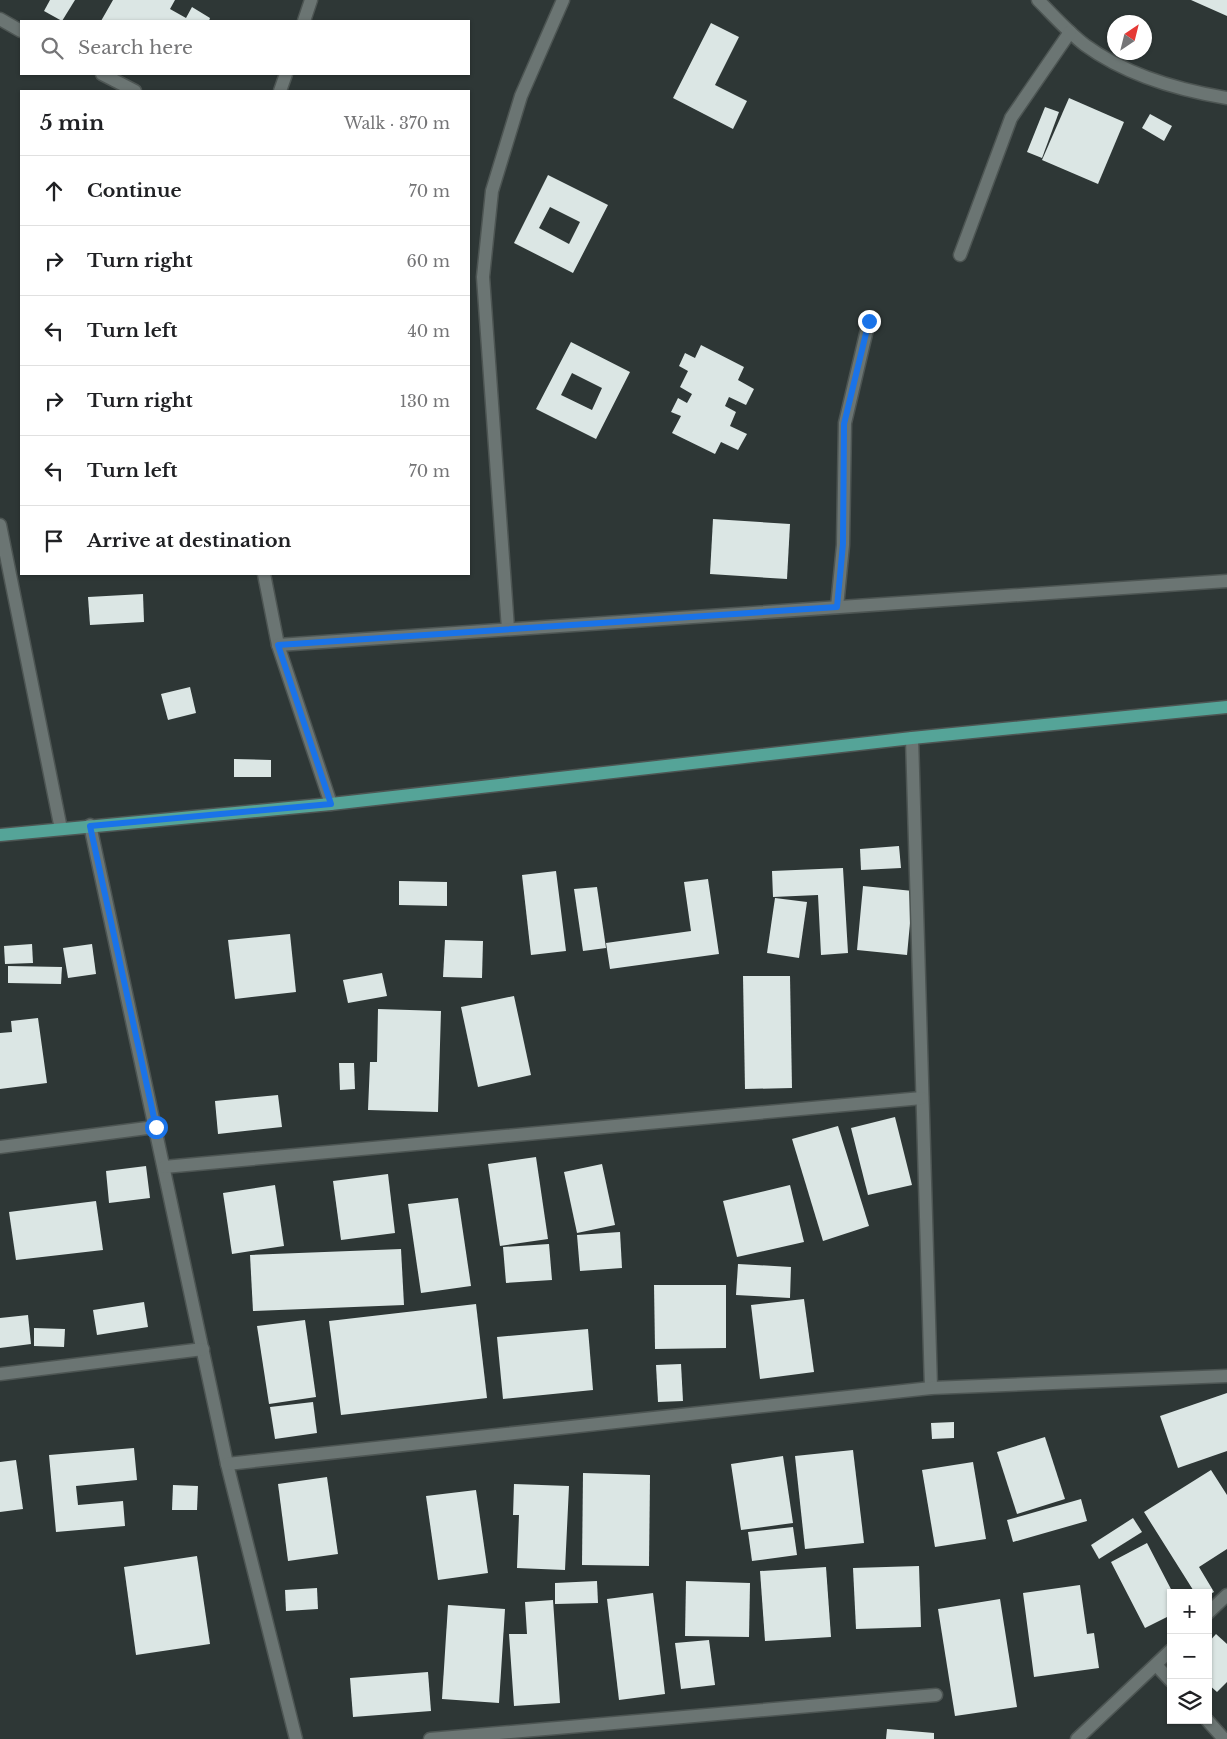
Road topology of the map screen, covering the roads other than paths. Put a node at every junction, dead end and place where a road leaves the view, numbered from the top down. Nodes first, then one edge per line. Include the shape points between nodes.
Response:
1 (311, 0) edge
2 (563, 0) edge
3 (1038, 0) edge
4 (0, 19) edge
5 (304, 20) edge
6 (20, 30) edge
7 (1070, 32) junction
8 (104, 75) edge
9 (286, 75) edge
10 (133, 90) edge
11 (280, 90) edge
12 (1227, 98) edge
13 (960, 255) dead end
14 (869, 321) dead end
15 (0, 525) edge
16 (264, 575) edge
17 (1227, 581) edge
18 (837, 607) junction
19 (508, 629) junction
20 (278, 645) junction
21 (1227, 707) edge
22 (912, 738) junction
23 (331, 804) junction
24 (90, 826) junction
25 (61, 829) junction
26 (0, 835) edge
27 (922, 1098) junction
28 (156, 1127) junction
29 (0, 1147) edge
30 (164, 1167) junction
31 (203, 1349) junction
32 (0, 1374) edge
33 (1227, 1376) edge
34 (931, 1388) junction
35 (227, 1464) junction
36 (1227, 1595) edge
37 (1212, 1609) edge
38 (1167, 1654) edge
39 (1156, 1665) junction
40 (1169, 1679) edge
41 (936, 1695) dead end
42 (1211, 1724) edge
43 (296, 1739) edge
44 (430, 1739) edge
45 (1077, 1739) edge
46 (1224, 1739) edge

1 - 5 street
2 - 19 street via 521,96 492,191 483,277
3 - 7 street
4 - 6 street
7 - 12 street via 1086,46 1131,71 1188,91
7 - 13 street via 1012,118
8 - 10 street
9 - 11 street
14 - 18 street via 844,424 843,544
15 - 25 street
16 - 20 street
17 - 18 street
18 - 19 street
19 - 20 street
20 - 23 street
21 - 22 main road
22 - 23 main road
22 - 27 street
23 - 24 main road
24 - 25 main road
24 - 28 street
25 - 26 main road
27 - 30 street
27 - 34 street
28 - 29 street
28 - 30 street
30 - 31 street
31 - 32 street
31 - 35 street
33 - 34 street
34 - 35 street
35 - 43 street
36 - 37 street
38 - 39 street
39 - 40 street
39 - 45 street
41 - 44 street
42 - 46 street

